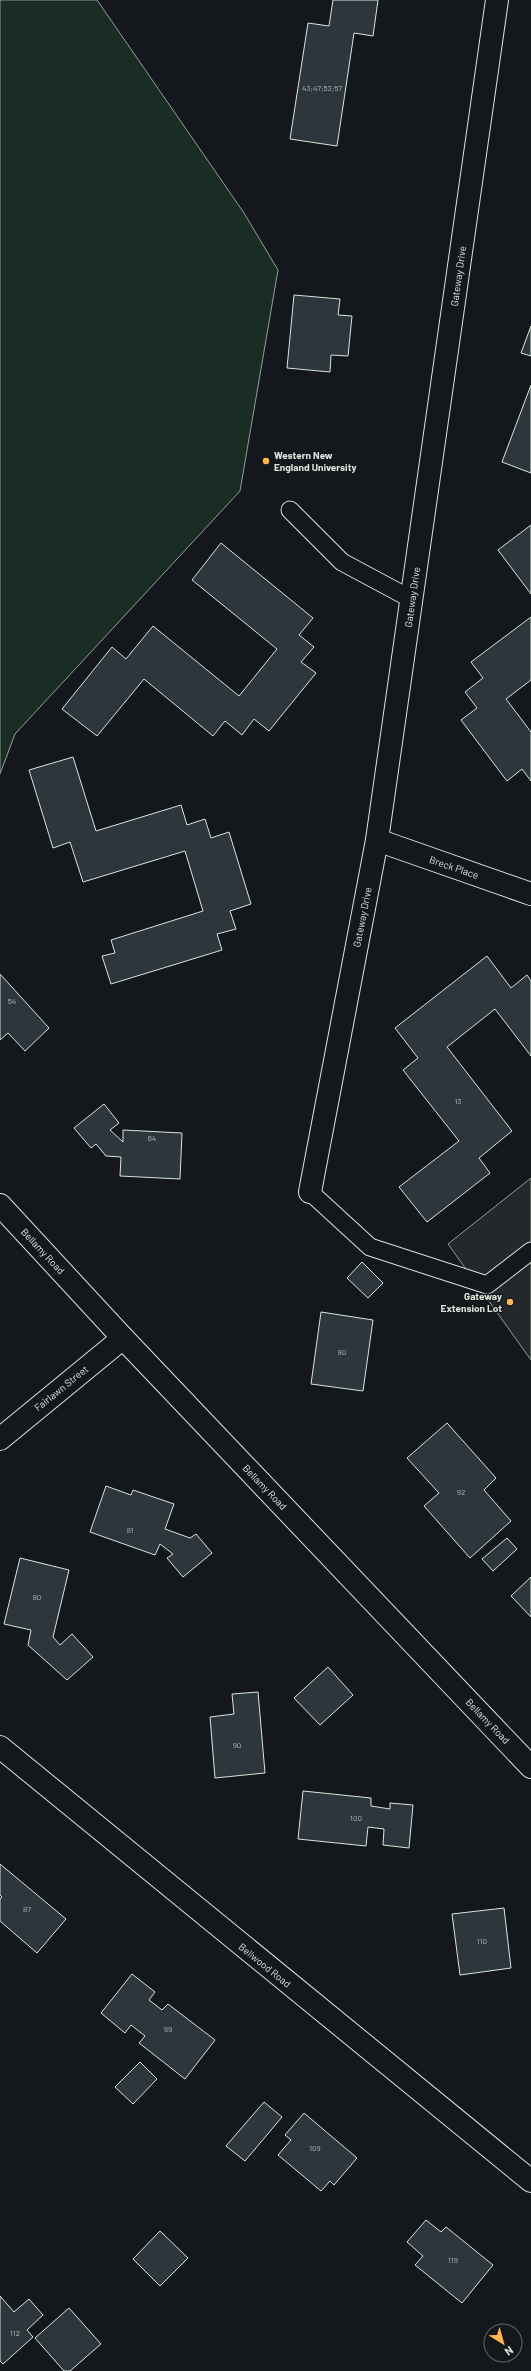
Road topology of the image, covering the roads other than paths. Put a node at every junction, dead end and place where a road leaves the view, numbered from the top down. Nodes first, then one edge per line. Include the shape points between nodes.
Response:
1 (498, 0) edge
2 (290, 510) dead end
3 (411, 599) junction
4 (377, 840) junction
5 (531, 894) edge
6 (310, 1192) joint
7 (0, 1205) edge
8 (531, 1251) edge
9 (123, 1338) junction
10 (0, 1439) edge
11 (0, 1747) edge
12 (531, 1767) edge
13 (531, 2181) edge

1 - 3 street, Gateway Drive
2 - 3 lane via 342,562
3 - 4 street, Gateway Drive
4 - 5 street, Breck Place
4 - 6 street, Gateway Drive
6 - 8 lane via 370,1247 487,1284
7 - 9 street, Bellamy Road
9 - 10 street, Fairlawn Street
9 - 12 street, Bellamy Road
11 - 13 street, Bellwood Road

